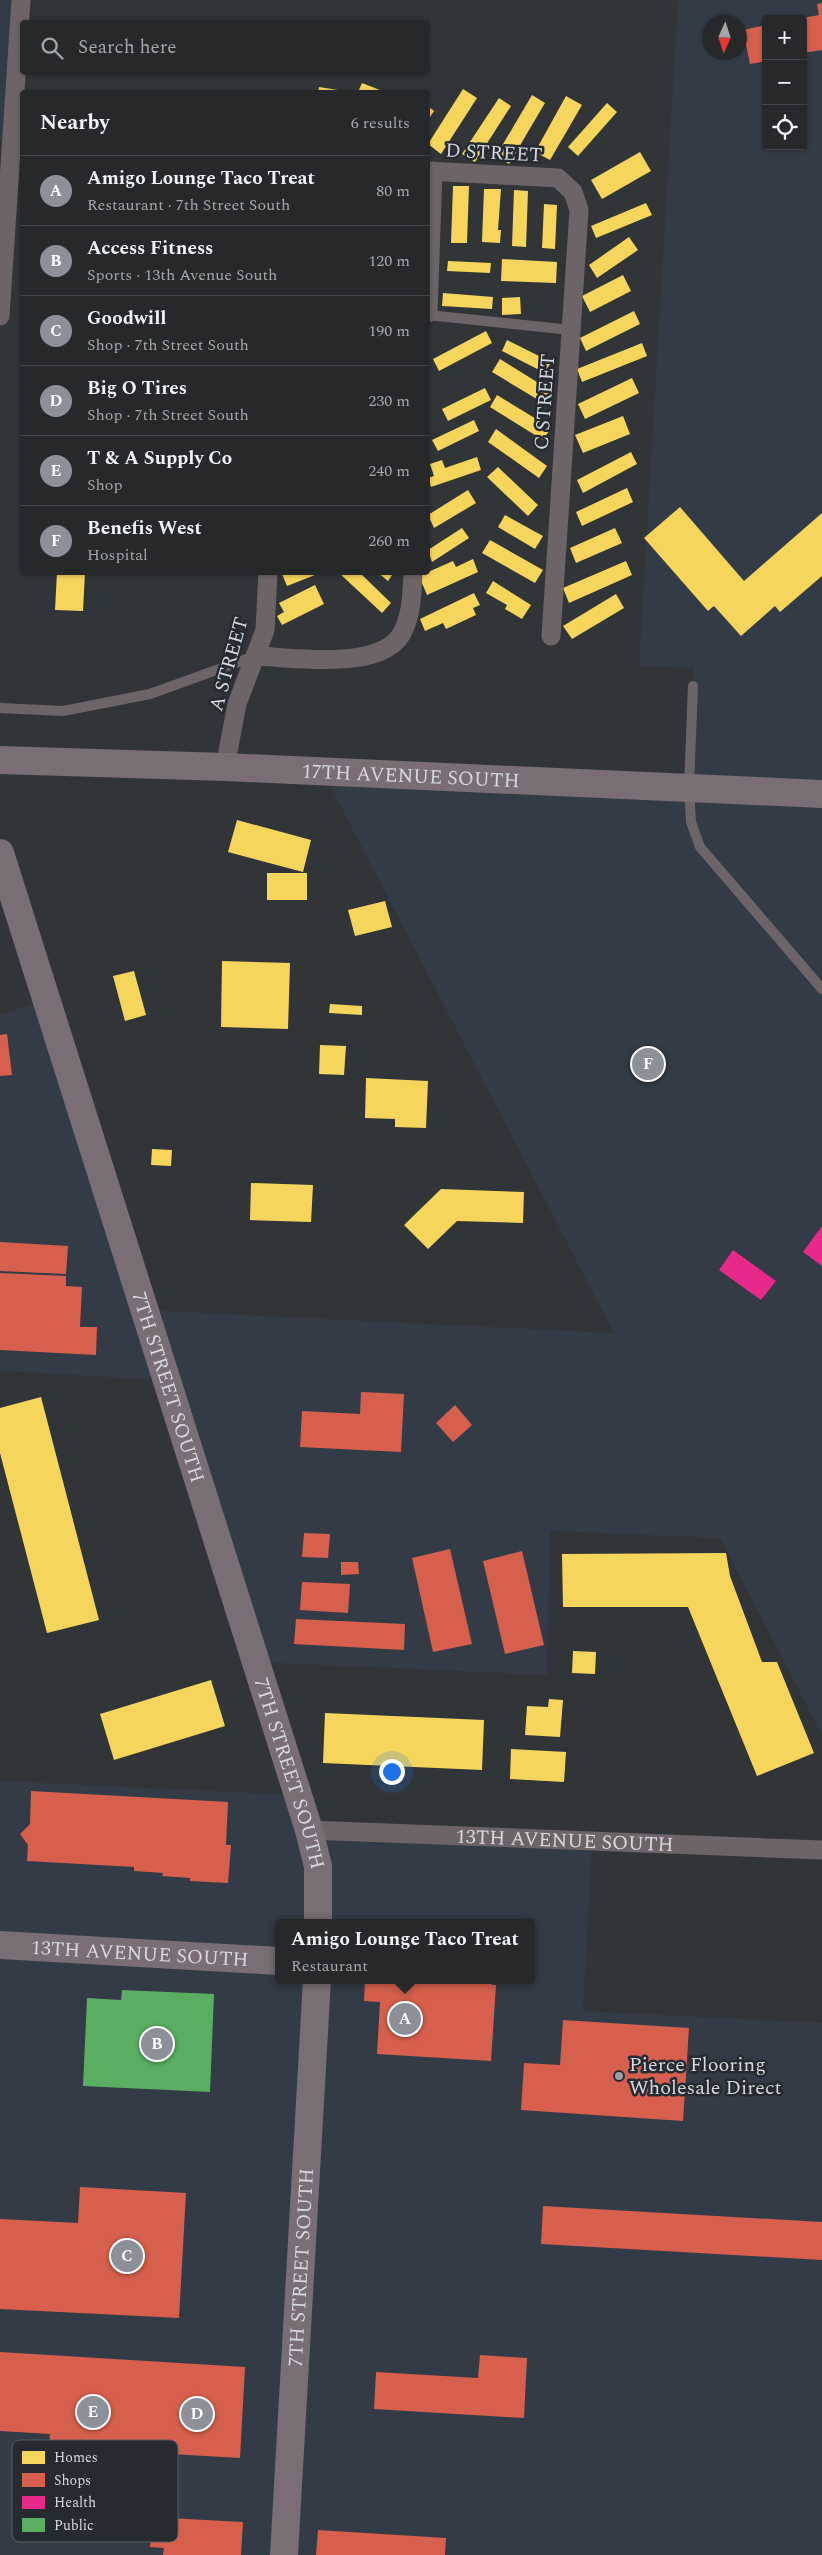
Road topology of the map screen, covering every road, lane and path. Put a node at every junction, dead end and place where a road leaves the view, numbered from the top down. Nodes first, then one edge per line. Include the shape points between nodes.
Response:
1 (21, 0) edge
2 (430, 171) edge
3 (558, 178) joint
4 (430, 314) edge
5 (0, 316) edge
6 (571, 330) junction
7 (268, 575) edge
8 (413, 575) edge
9 (551, 636) dead end
10 (255, 656) junction
11 (693, 686) dead end
12 (0, 708) edge
13 (0, 760) edge
14 (225, 767) junction
15 (689, 787) junction
16 (822, 794) edge
17 (0, 853) edge
18 (822, 989) edge
19 (309, 1830) junction
20 (822, 1850) edge
21 (318, 1919) edge
22 (0, 1945) edge
23 (275, 1961) edge
24 (317, 1984) edge
25 (284, 2555) edge

1 - 5 street
2 - 3 street, D STREET
3 - 6 street, C STREET via 573,192 579,210
4 - 6 lane
6 - 9 street, C STREET
7 - 10 street, A STREET via 265,630
8 - 10 street via 412,603 404,631 388,648 357,659
10 - 12 lane via 150,694 63,711
10 - 14 street, A STREET via 237,704
11 - 15 lane
13 - 14 street, 17TH AVENUE SOUTH
14 - 15 street, 17TH AVENUE SOUTH
15 - 16 street, 17TH AVENUE SOUTH
15 - 18 lane via 691,822 700,847
17 - 19 street, 7TH STREET SOUTH
19 - 20 street, 13TH AVENUE SOUTH
19 - 21 street, 7TH STREET SOUTH via 318,1866
22 - 23 street, 13TH AVENUE SOUTH
24 - 25 street, 7TH STREET SOUTH

